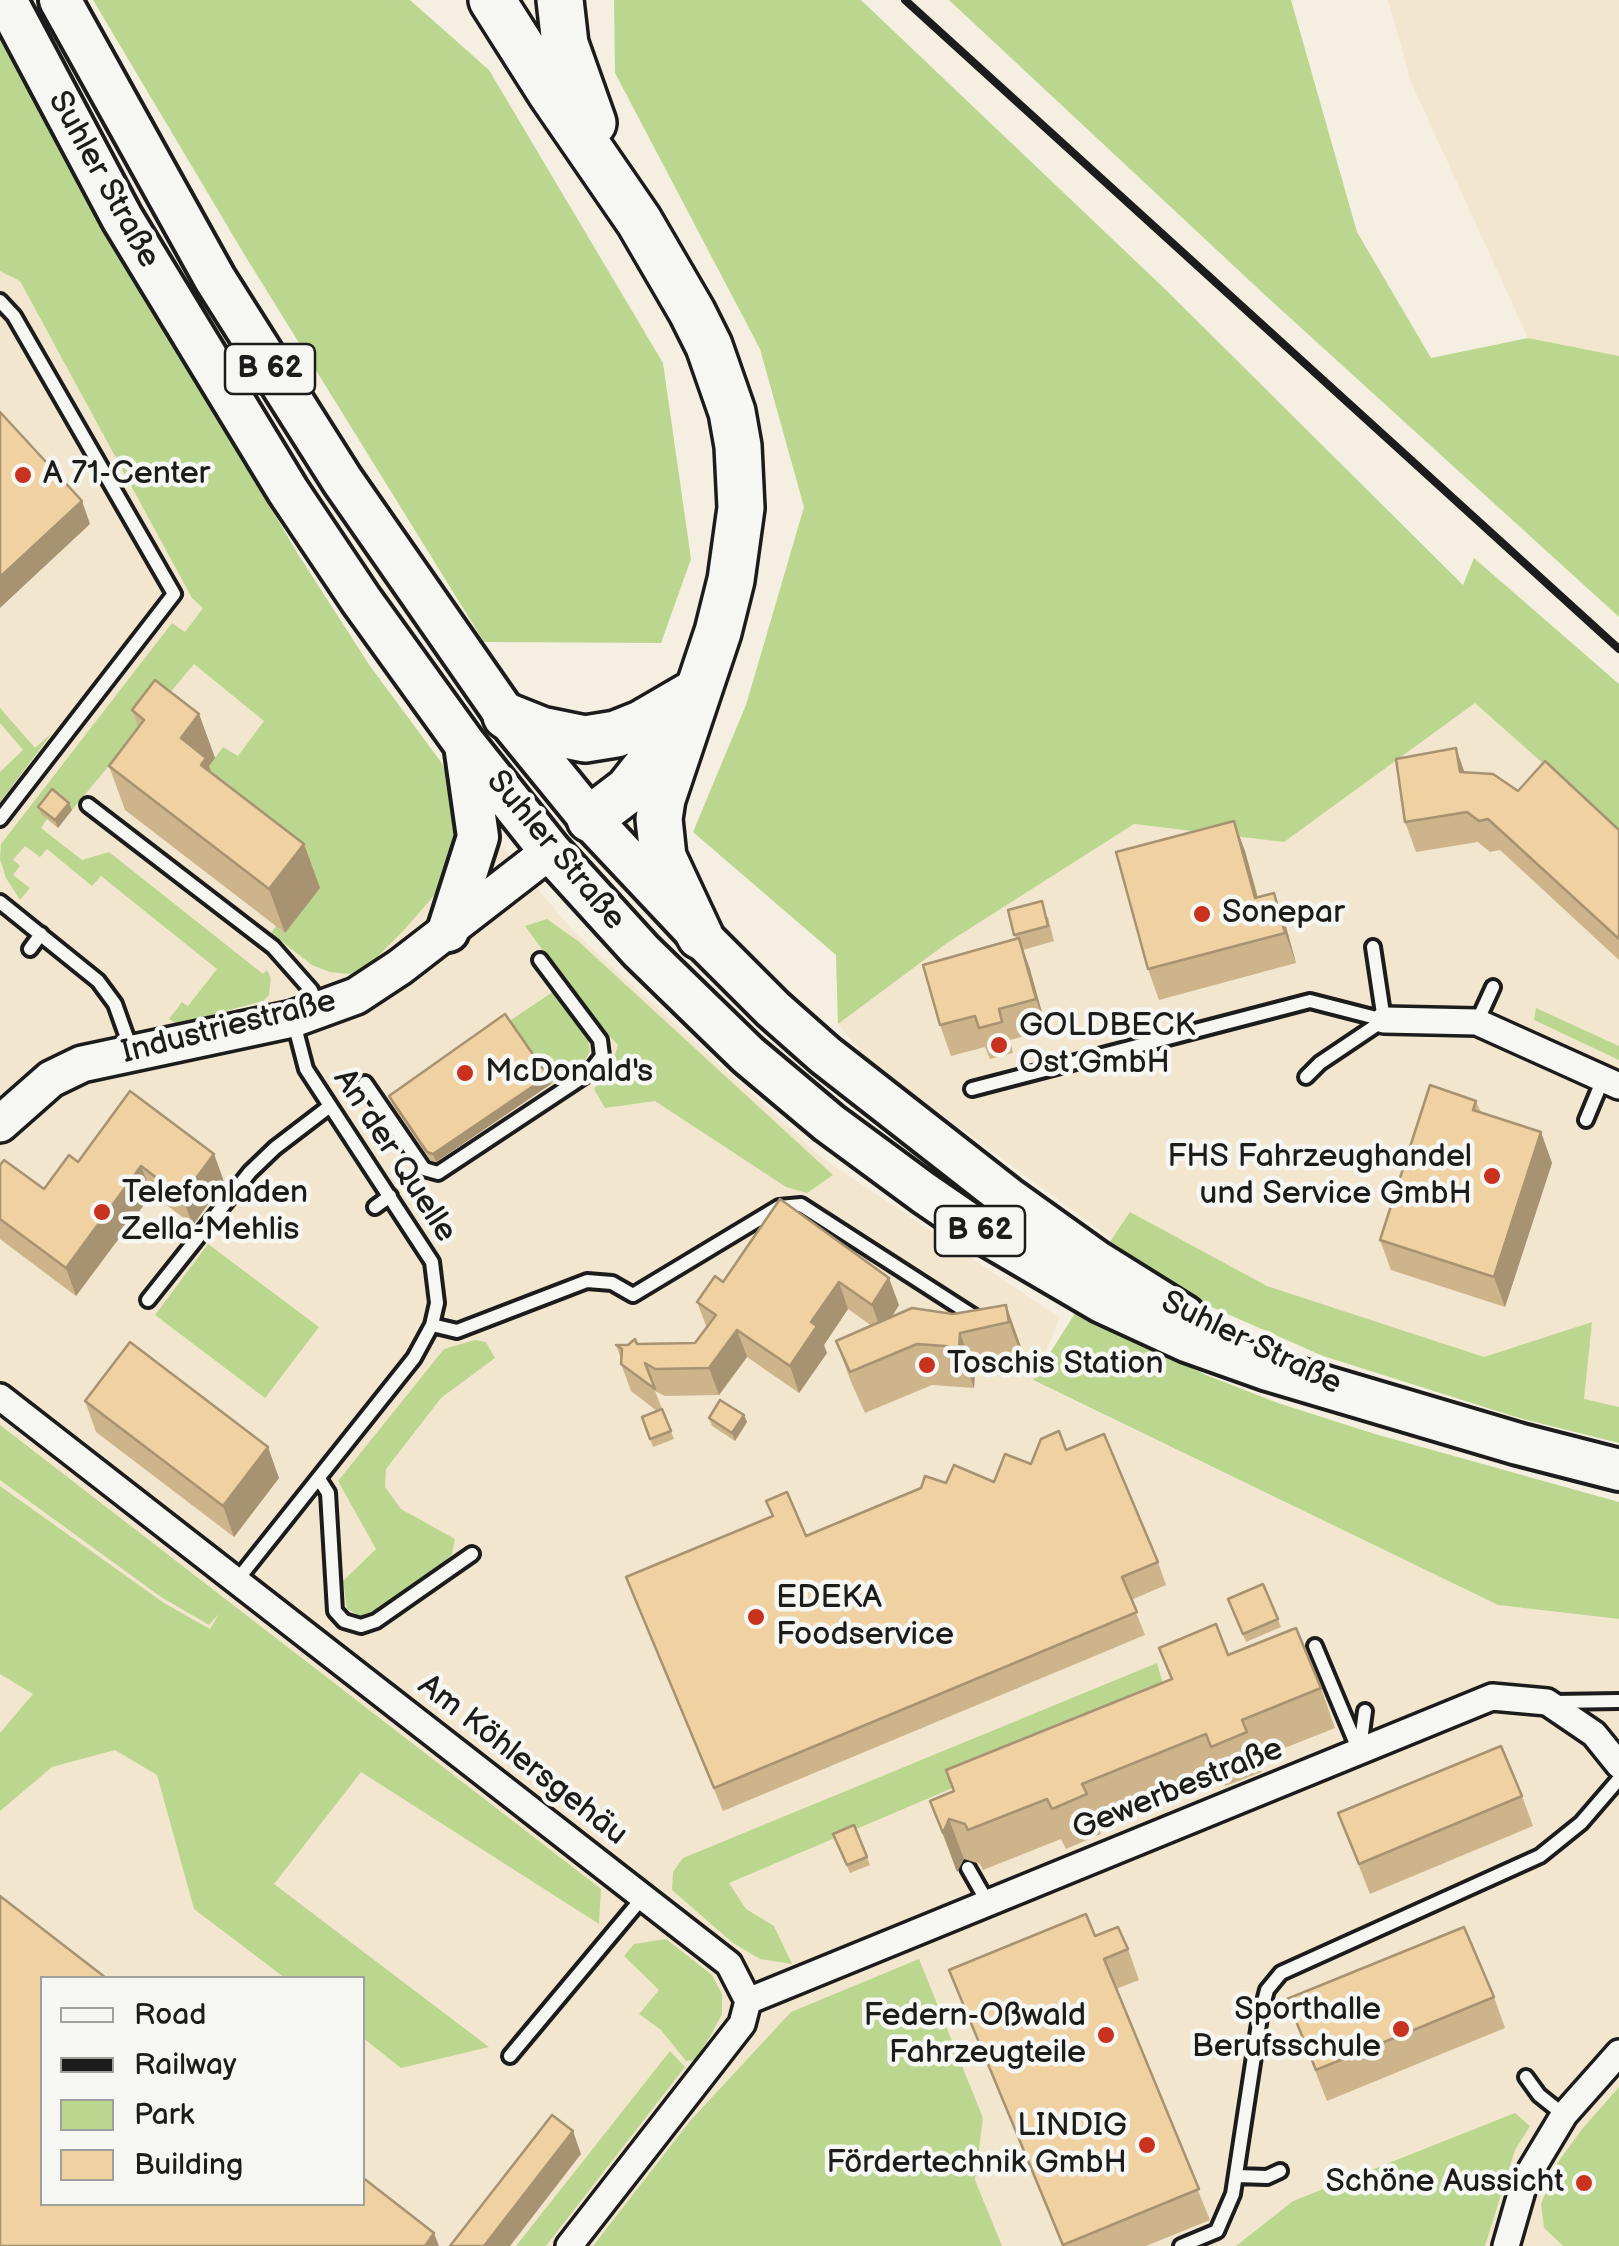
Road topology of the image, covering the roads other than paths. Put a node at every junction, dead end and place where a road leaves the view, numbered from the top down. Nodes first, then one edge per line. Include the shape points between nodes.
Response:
1 (6, 0) edge
2 (60, 0) edge
3 (492, 0) edge
4 (560, 0) edge
5 (547, 51) junction
6 (0, 301) edge
7 (696, 692) junction
8 (506, 716) junction
9 (464, 743) junction
10 (88, 805) dead end
11 (0, 819) edge
12 (590, 819) junction
13 (550, 851) junction
14 (0, 902) edge
15 (448, 931) junction
16 (41, 934) junction
17 (700, 936) junction
18 (1373, 947) dead end
19 (30, 949) dead end
20 (540, 960) dead end
21 (1493, 987) dead end
22 (306, 1015) junction
23 (1384, 1020) junction
24 (1477, 1022) junction
25 (132, 1051) junction
26 (1306, 1077) dead end
27 (366, 1082) dead end
28 (1611, 1083) edge
29 (972, 1090) dead end
30 (330, 1106) junction
31 (1586, 1120) dead end
32 (0, 1124) edge
33 (390, 1196) junction
34 (375, 1207) dead end
35 (148, 1300) dead end
36 (984, 1324) edge
37 (432, 1325) junction
38 (0, 1398) edge
39 (1384, 1405) junction
40 (1619, 1470) edge
41 (319, 1479) junction
42 (472, 1554) dead end
43 (238, 1580) junction
44 (1315, 1646) dead end
45 (1619, 1700) edge
46 (1547, 1702) junction
47 (1366, 1711) dead end
48 (1359, 1752) junction
49 (1619, 1765) edge
50 (1619, 1779) edge
51 (968, 1868) dead end
52 (642, 1897) junction
53 (988, 1903) junction
54 (748, 2001) junction
55 (1619, 2053) edge
56 (510, 2056) dead end
57 (1526, 2077) dead end
58 (1564, 2115) junction
59 (1280, 2172) dead end
60 (1236, 2176) junction
61 (569, 2246) edge
62 (1181, 2246) edge
63 (1506, 2246) edge

1 - 9 main road, Suhler Straße / B 62 via 122,218 217,376 361,600
2 - 8 main road, Suhler Straße / B 62 via 265,361
3 - 5 highway
4 - 5 highway
5 - 7 highway via 710,346 732,412 738,542 718,632
6 - 11 lane via 174,594
7 - 8 highway via 641,724 585,739
7 - 12 highway via 648,767
7 - 17 highway via 659,819 664,857
8 - 12 main road, Suhler Straße / B 62
9 - 13 main road, Suhler Straße / B 62
9 - 15 main road via 478,837
10 - 22 lane, An der Quelle via 273,947 311,990
12 - 13 main road
12 - 17 main road, Suhler Straße / B 62
13 - 15 street, Industriestraße
13 - 39 main road, Suhler Straße / B 62 via 748,1055 972,1226 1102,1302 1189,1342
14 - 16 lane via 27,914
15 - 22 street, Industriestraße via 356,996
16 - 19 lane
16 - 25 lane via 98,980
17 - 39 main road, Suhler Straße / B 62 via 849,1074 1096,1261 1216,1334
18 - 23 lane
20 - 27 lane via 600,1040 602,1056 590,1072 438,1173 424,1169
21 - 24 lane
22 - 25 street, Industriestraße
22 - 30 lane, An der Quelle via 306,1069
23 - 24 street
23 - 26 lane
23 - 29 lane via 1310,1001
24 - 28 street
25 - 32 street, Industriestraße via 52,1079
28 - 31 lane
30 - 33 lane, An der Quelle
30 - 35 lane via 278,1152 247,1168
33 - 34 lane
33 - 37 lane, An der Quelle via 432,1262
36 - 37 lane via 801,1205 779,1207 633,1295 587,1281 457,1331
37 - 41 lane, An der Quelle via 414,1358 352,1426
38 - 43 street, Am Köhlersgehäu
39 - 40 main road, Suhler Straße / B 62
41 - 42 lane via 328,1493 335,1611 344,1621 376,1621
41 - 43 lane, An der Quelle
43 - 52 street, Am Köhlersgehäu
44 - 48 lane
45 - 46 lane
46 - 48 street, Gewerbestraße via 1492,1698
46 - 49 street via 1594,1734
47 - 48 lane
48 - 53 street, Gewerbestraße
50 - 60 lane via 1540,1856 1281,1973 1267,1990 1260,2017
51 - 53 lane
52 - 54 street, Am Köhlersgehäu via 729,1964
52 - 56 lane
53 - 54 street, Gewerbestraße
54 - 61 street via 726,2048
55 - 58 street
57 - 58 lane
58 - 63 street via 1525,2180
59 - 60 lane
60 - 62 lane via 1218,2231

